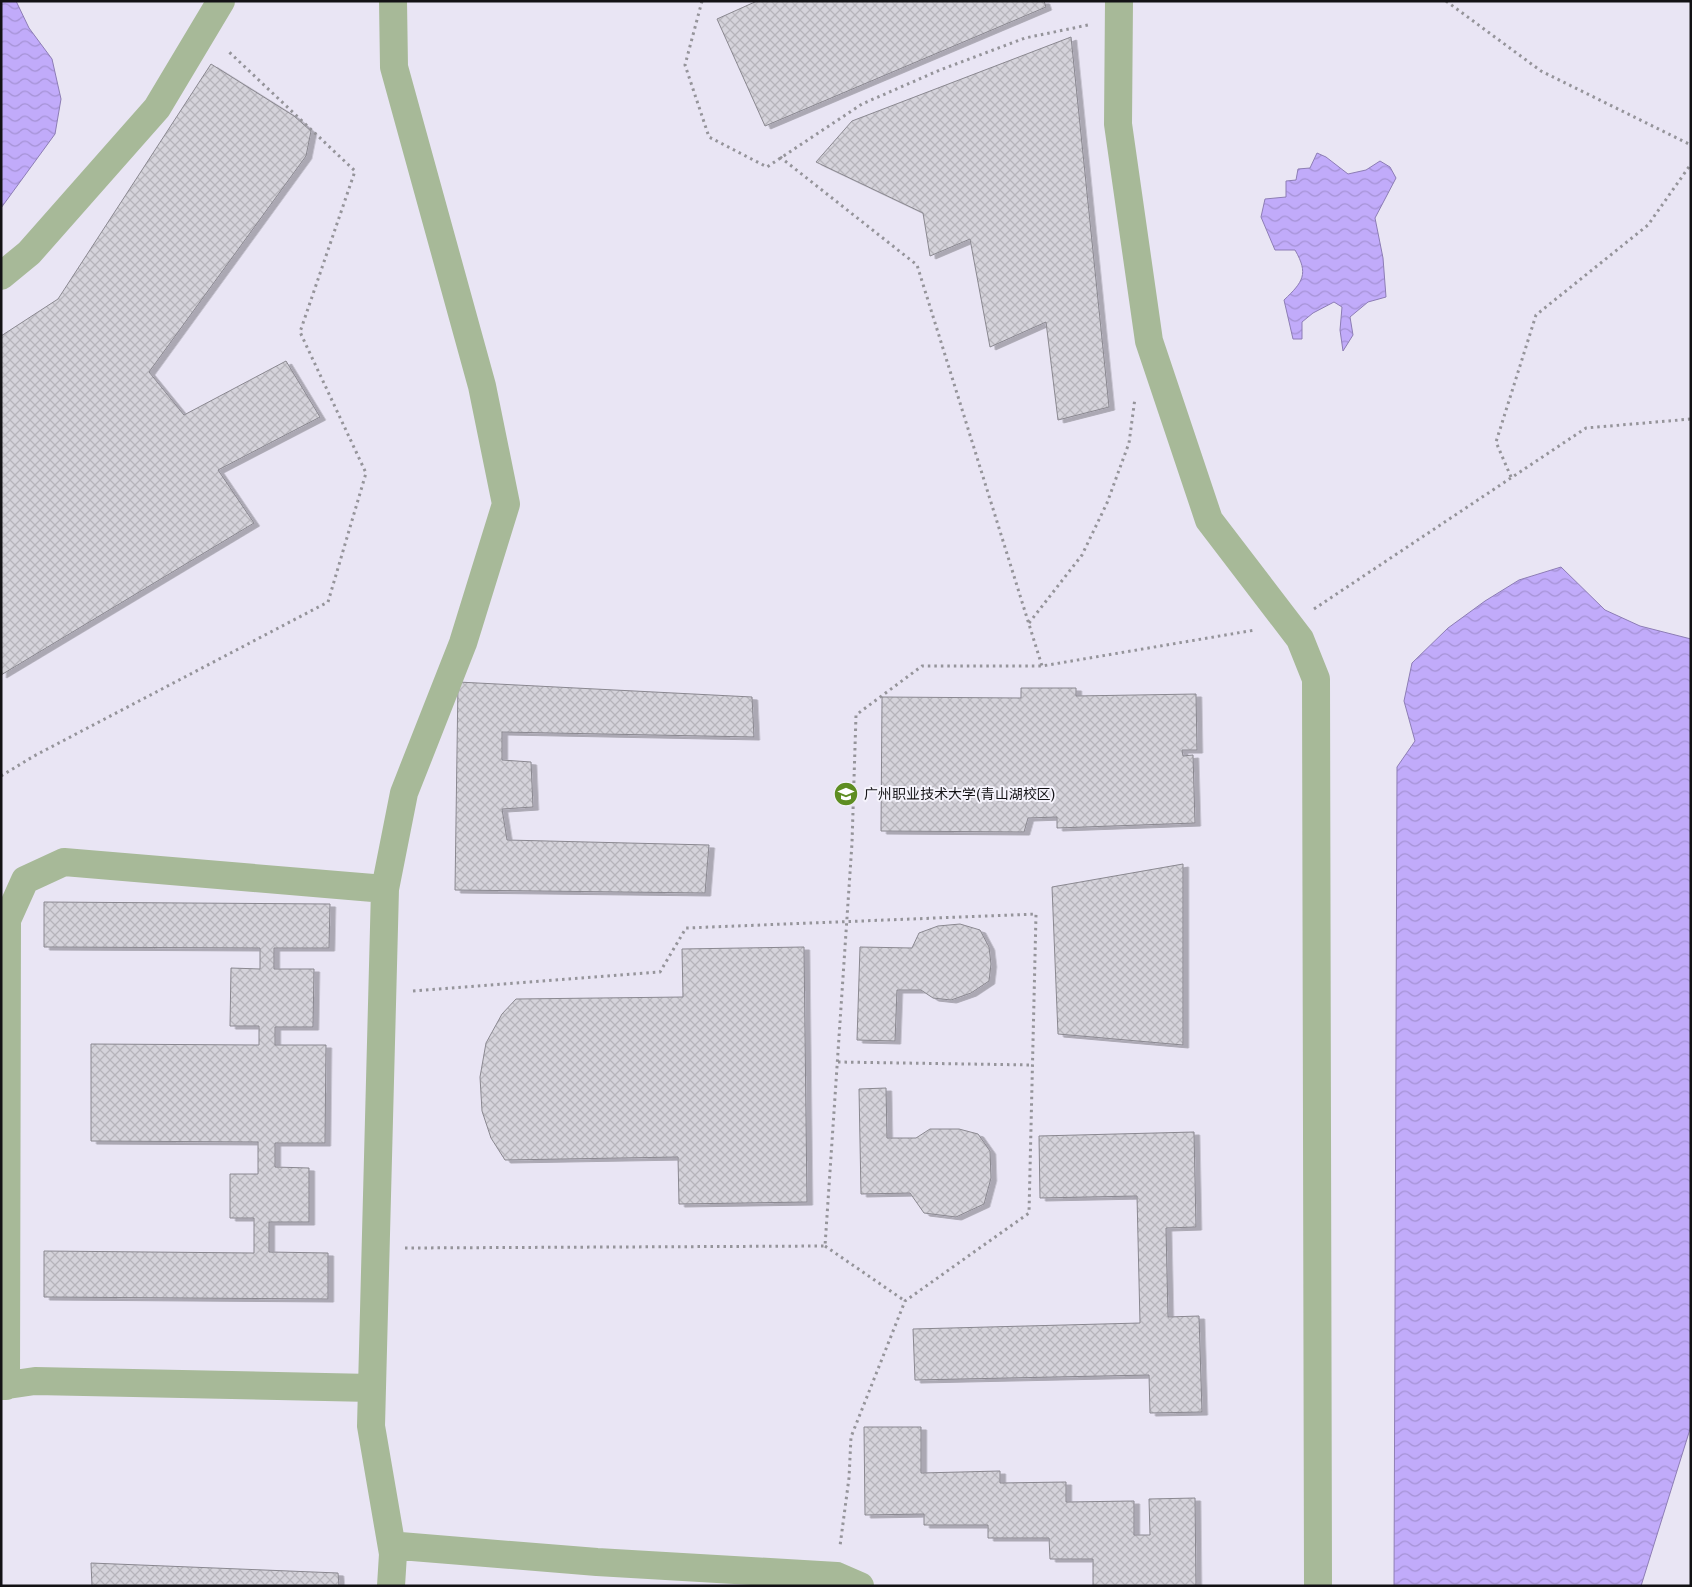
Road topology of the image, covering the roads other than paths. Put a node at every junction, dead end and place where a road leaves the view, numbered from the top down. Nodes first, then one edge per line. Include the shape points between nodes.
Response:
1 (220, 1) edge
2 (393, 1) edge
3 (1119, 10) edge
4 (1, 276) edge
5 (385, 889) junction
6 (4, 1386) edge
7 (372, 1388) junction
8 (393, 1554) junction
9 (848, 1581) edge
10 (391, 1586) edge
11 (1318, 1586) edge

1 - 4 street via 157,108 29,253
2 - 5 street via 394,68 482,386 506,504 463,643 404,792
3 - 11 street via 1118,124 1149,341 1209,520 1300,639 1316,679
5 - 6 street via 64,862 25,880 7,920
5 - 7 street
6 - 7 street via 35,1381
7 - 8 street via 371,1426
8 - 9 street via 400,1546
8 - 10 street

